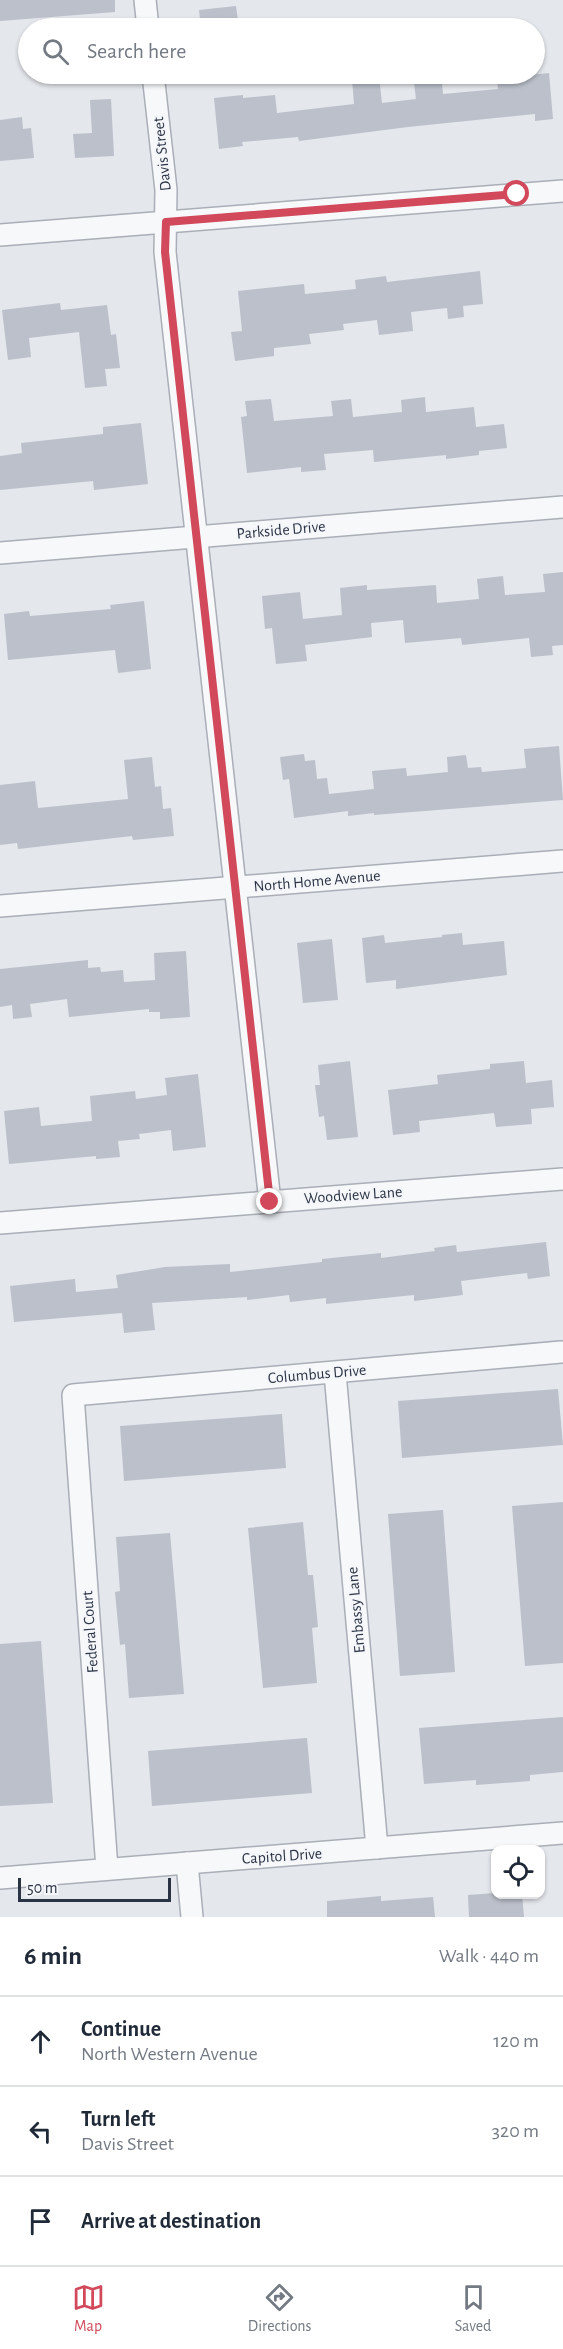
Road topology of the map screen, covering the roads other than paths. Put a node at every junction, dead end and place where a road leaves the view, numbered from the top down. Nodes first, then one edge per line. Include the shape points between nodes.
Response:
1 (145, 0) edge
2 (147, 18) edge
3 (154, 84) edge
4 (563, 191) edge
5 (166, 222) junction
6 (0, 236) edge
7 (563, 507) edge
8 (198, 537) junction
9 (0, 553) edge
10 (563, 861) edge
11 (236, 888) junction
12 (0, 906) edge
13 (563, 1179) edge
14 (270, 1202) junction
15 (0, 1223) edge
16 (561, 1352) dead end
17 (335, 1373) junction
18 (73, 1395) joint
19 (563, 1833) edge
20 (377, 1848) junction
21 (187, 1863) junction
22 (107, 1869) junction
23 (0, 1878) edge
24 (192, 1917) edge

1 - 2 street
3 - 5 street, Davis Street
4 - 5 street
5 - 6 street
5 - 8 street, Davis Street via 165,252
7 - 8 street, Parkside Drive
8 - 9 street, Parkside Drive
8 - 11 street, Davis Street
10 - 11 street, North Home Avenue
11 - 12 street, North Home Avenue
11 - 14 street, Davis Street
13 - 14 street, Woodview Lane
14 - 15 street, Woodview Lane
16 - 17 street, Columbus Drive
17 - 18 street, Columbus Drive
17 - 20 street, Embassy Lane
18 - 22 street, Federal Court
19 - 20 street, Capitol Drive
20 - 21 street, Capitol Drive
21 - 22 street, Capitol Drive
21 - 24 street
22 - 23 street, Capitol Drive

